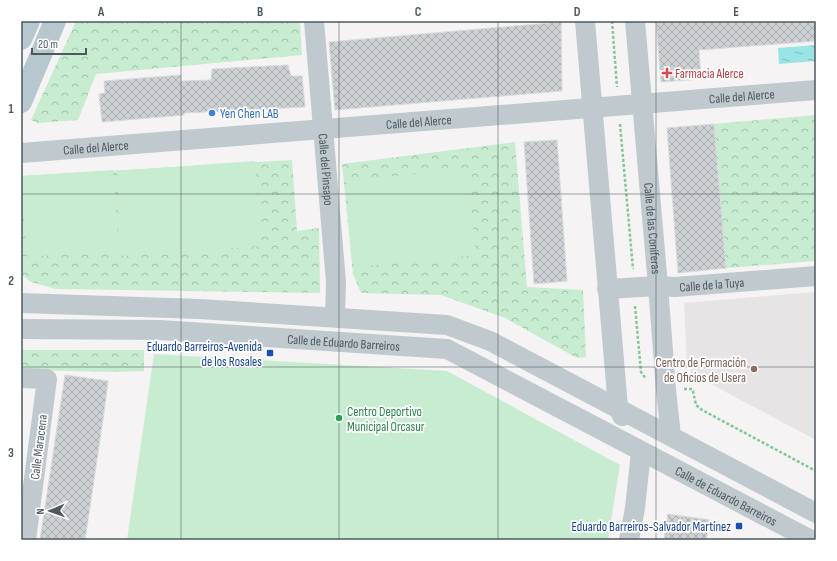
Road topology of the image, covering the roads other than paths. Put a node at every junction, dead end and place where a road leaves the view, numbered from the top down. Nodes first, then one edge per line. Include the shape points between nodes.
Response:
1 (29, 21) edge
2 (55, 21) edge
3 (314, 21) edge
4 (585, 21) edge
5 (635, 21) edge
6 (21, 39) edge
7 (816, 90) edge
8 (21, 102) edge
9 (642, 104) junction
10 (592, 108) junction
11 (324, 129) junction
12 (21, 152) edge
13 (816, 276) edge
14 (658, 286) junction
15 (607, 289) junction
16 (21, 294) edge
17 (21, 303) edge
18 (47, 304) junction
19 (335, 317) junction
20 (21, 329) edge
21 (21, 378) edge
22 (618, 407) junction
23 (671, 436) junction
24 (641, 452) junction
25 (816, 513) edge
26 (26, 540) edge
27 (629, 540) edge
28 (810, 540) edge

1 - 6 main road
2 - 8 main road
3 - 11 street, Calle del Pinsapo
4 - 10 street
5 - 9 street, Calle de las Coníferas
7 - 9 street, Calle del Alerce
9 - 10 street, Calle del Alerce
9 - 14 street, Calle de las Coníferas
10 - 11 street, Calle del Alerce
10 - 15 street
11 - 12 street, Calle del Alerce
11 - 19 street, Calle del Pinsapo via 336,282
13 - 14 street, Calle de la Tuya via 675,288
14 - 15 street, Calle de la Tuya
14 - 23 street, Calle de las Coníferas
15 - 22 street
16 - 18 street
17 - 18 street, Calle de Eduardo Barreiros
18 - 19 street, Calle de Eduardo Barreiros via 144,306
19 - 22 street, Calle de Eduardo Barreiros via 447,325 490,341
20 - 24 street, Calle de Eduardo Barreiros via 160,330 447,349
21 - 26 street, Calle Maracena via 47,379
22 - 23 street, Calle de Eduardo Barreiros
22 - 24 street
23 - 24 street
23 - 25 street, Calle de Eduardo Barreiros
24 - 27 street
24 - 28 street, Calle de Eduardo Barreiros

